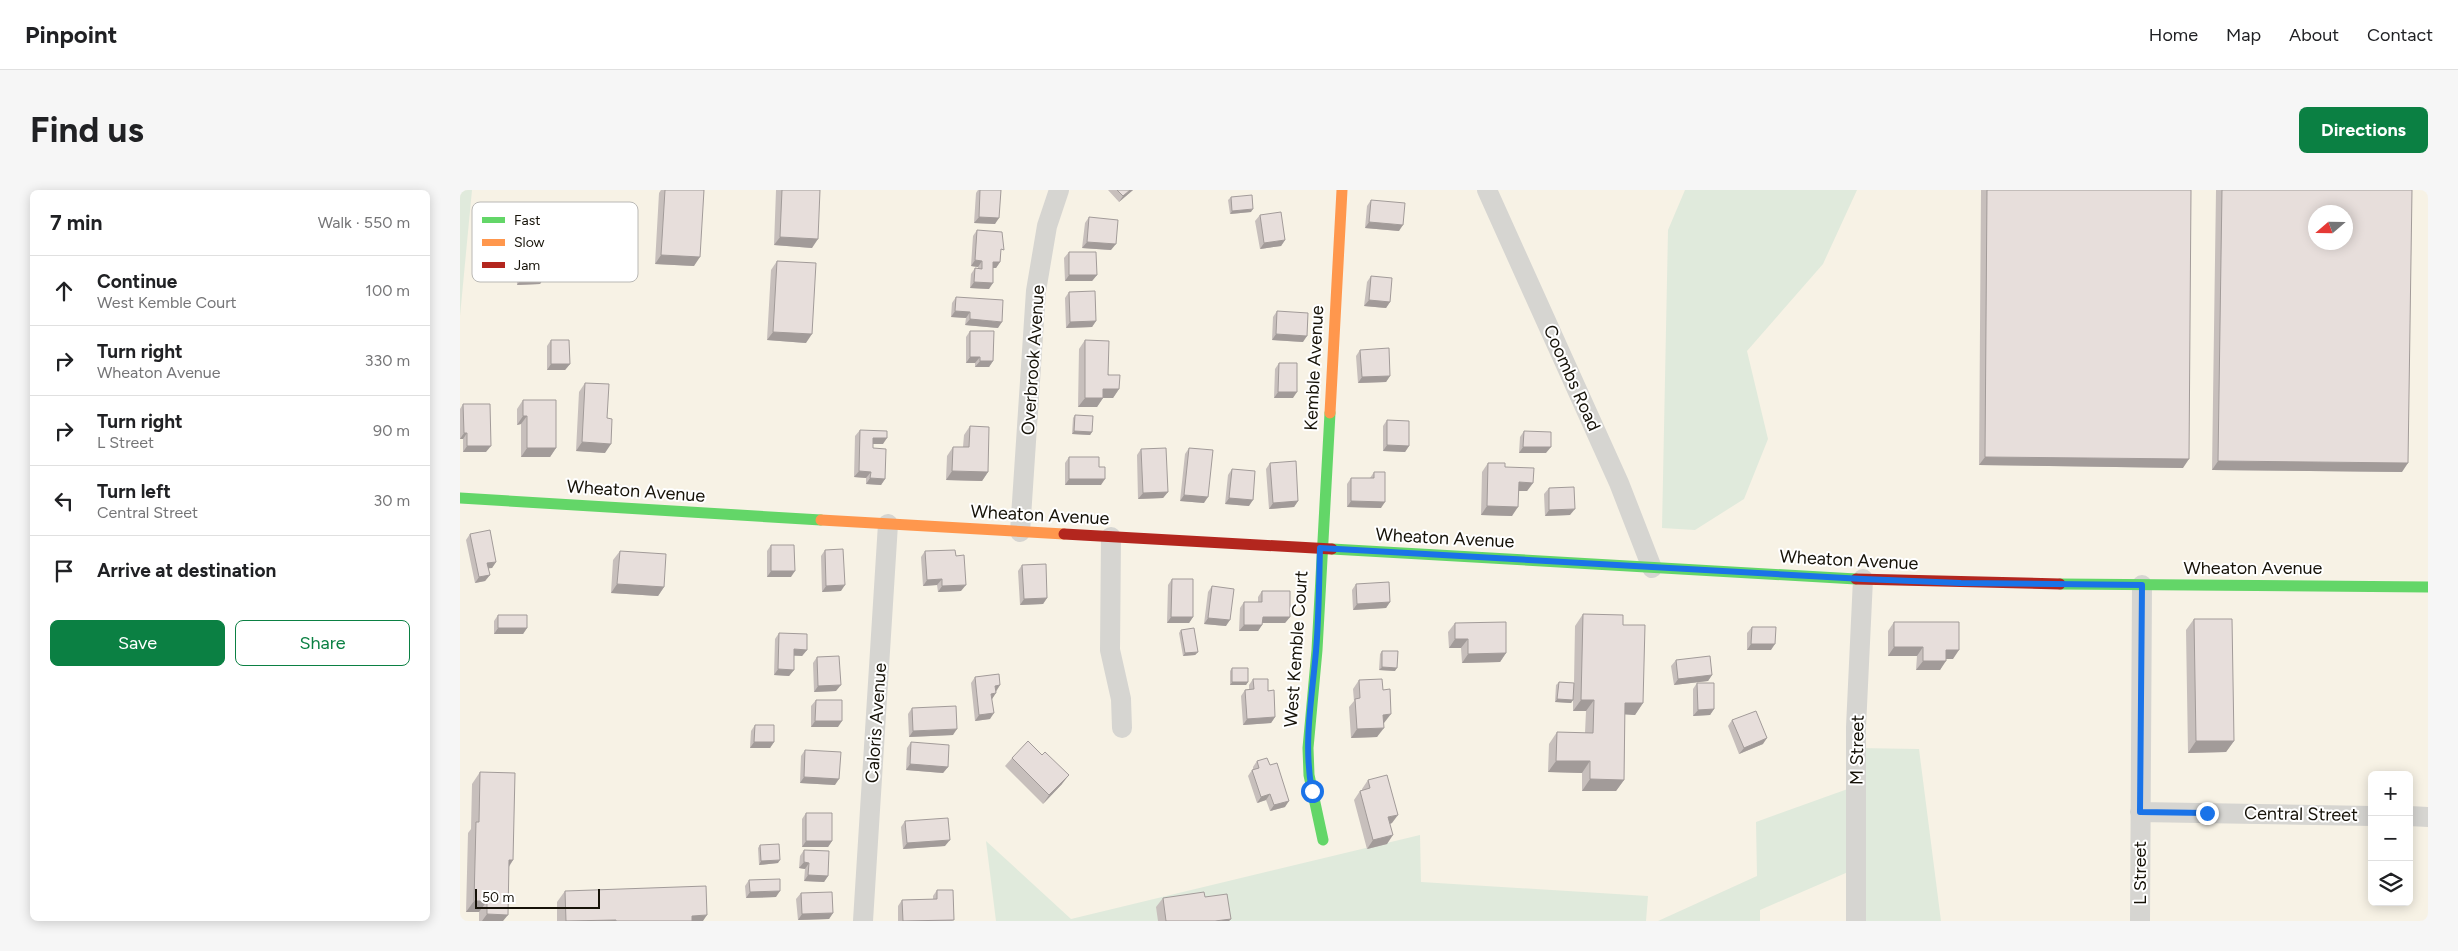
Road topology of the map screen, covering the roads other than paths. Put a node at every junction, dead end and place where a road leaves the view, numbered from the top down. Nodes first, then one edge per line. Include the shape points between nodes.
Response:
1 (1059, 190) edge
2 (1342, 190) edge
3 (1488, 190) edge
4 (460, 498) edge
5 (888, 524) junction
6 (1020, 532) junction
7 (1111, 536) junction
8 (1320, 548) junction
9 (1652, 568) junction
10 (1863, 579) junction
11 (2142, 585) junction
12 (2428, 587) edge
13 (1122, 728) dead end
14 (2140, 812) junction
15 (2368, 816) edge
16 (2413, 816) edge
17 (2428, 817) edge
18 (1323, 840) dead end
19 (863, 921) edge
20 (1856, 921) edge
21 (2140, 921) edge

1 - 6 street, Overbrook Avenue via 1047,226 1036,291
2 - 8 main road, Kemble Avenue
3 - 9 street, Coombs Road via 1619,483
4 - 5 main road, Wheaton Avenue
5 - 6 main road, Wheaton Avenue
5 - 19 street, Caloris Avenue
6 - 7 main road, Wheaton Avenue
7 - 8 main road, Wheaton Avenue
7 - 13 street via 1110,650 1121,698
8 - 9 main road, Wheaton Avenue
8 - 18 main road, West Kemble Court via 1308,748 1309,775
9 - 10 main road, Wheaton Avenue
10 - 11 main road, Wheaton Avenue
10 - 20 street, M Street via 1856,727
11 - 12 main road, Wheaton Avenue
11 - 14 street, L Street
14 - 15 street, Central Street
14 - 21 street, L Street
16 - 17 street

